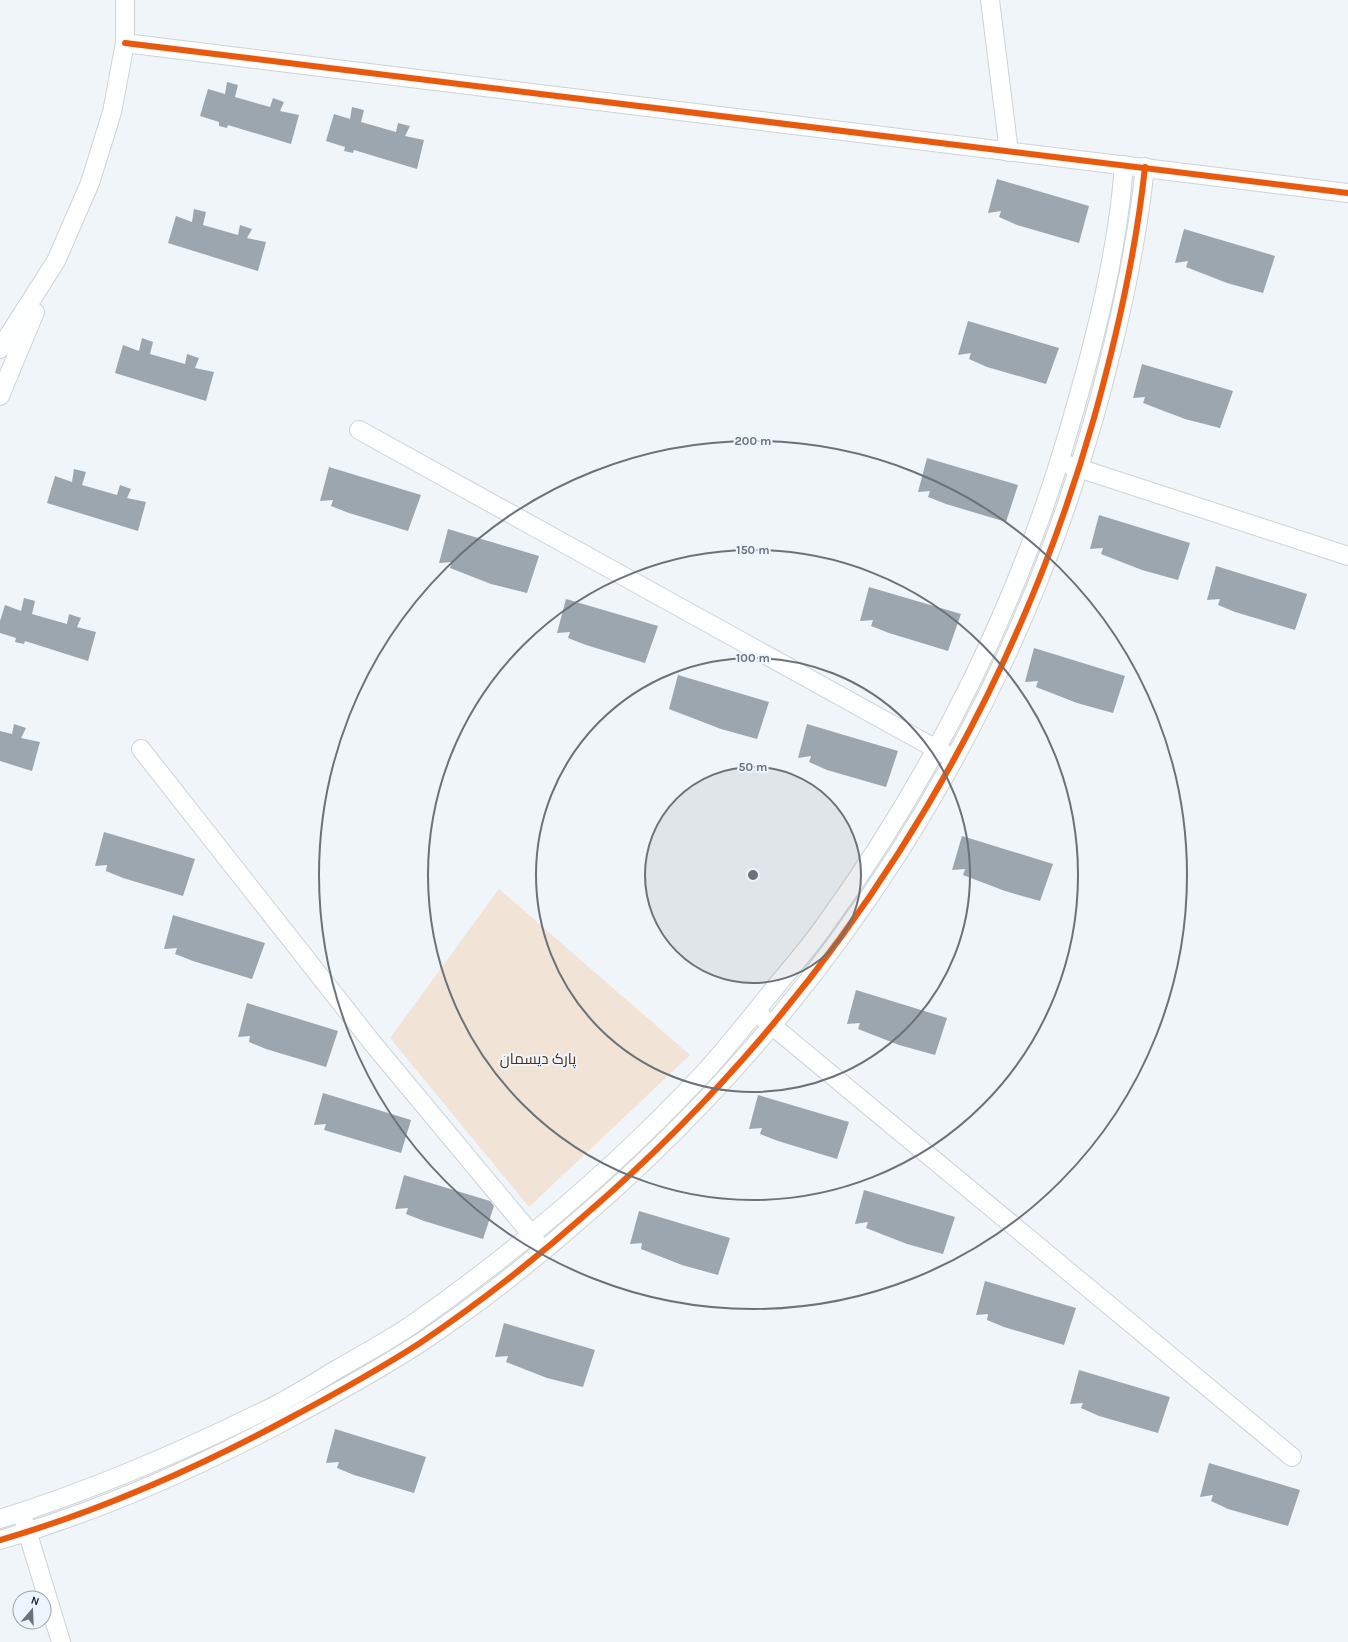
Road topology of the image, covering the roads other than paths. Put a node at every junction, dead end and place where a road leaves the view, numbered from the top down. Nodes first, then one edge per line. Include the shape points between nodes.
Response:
1 (125, 0) edge
2 (990, 0) edge
3 (125, 43) junction
4 (1009, 152) junction
5 (1124, 165) junction
6 (1145, 167) junction
7 (1348, 193) edge
8 (56, 261) junction
9 (0, 349) edge
10 (0, 396) edge
11 (359, 430) dead end
12 (1060, 462) junction
13 (1080, 469) junction
14 (1348, 556) edge
15 (141, 749) dead end
16 (937, 750) junction
17 (955, 759) junction
18 (755, 1012) junction
19 (773, 1026) junction
20 (532, 1235) junction
21 (543, 1252) junction
22 (1292, 1456) dead end
23 (22, 1512) junction
24 (0, 1519) edge
25 (26, 1532) junction
26 (0, 1540) edge
27 (61, 1642) edge

1 - 3 street
2 - 4 street
3 - 4 street
3 - 8 street via 112,112 90,183
4 - 5 street
5 - 6 street
5 - 12 street via 1122,196 1107,277 1087,367
6 - 7 street
6 - 13 street via 1128,280 1107,372
8 - 9 street
8 - 10 street
11 - 16 street
12 - 13 street
12 - 16 street via 1021,573
13 - 14 street
13 - 17 street via 1040,582
15 - 20 street via 374,1045
16 - 17 street
16 - 18 street via 890,829 826,925
17 - 19 street via 908,841 848,928
18 - 19 street
18 - 20 street via 703,1074 622,1155
19 - 21 street via 636,1172
19 - 22 street
20 - 21 street
20 - 23 street via 410,1326 272,1407 144,1466
21 - 25 street via 419,1343 325,1400 150,1486
23 - 24 street
23 - 25 street
25 - 26 street
25 - 27 street

